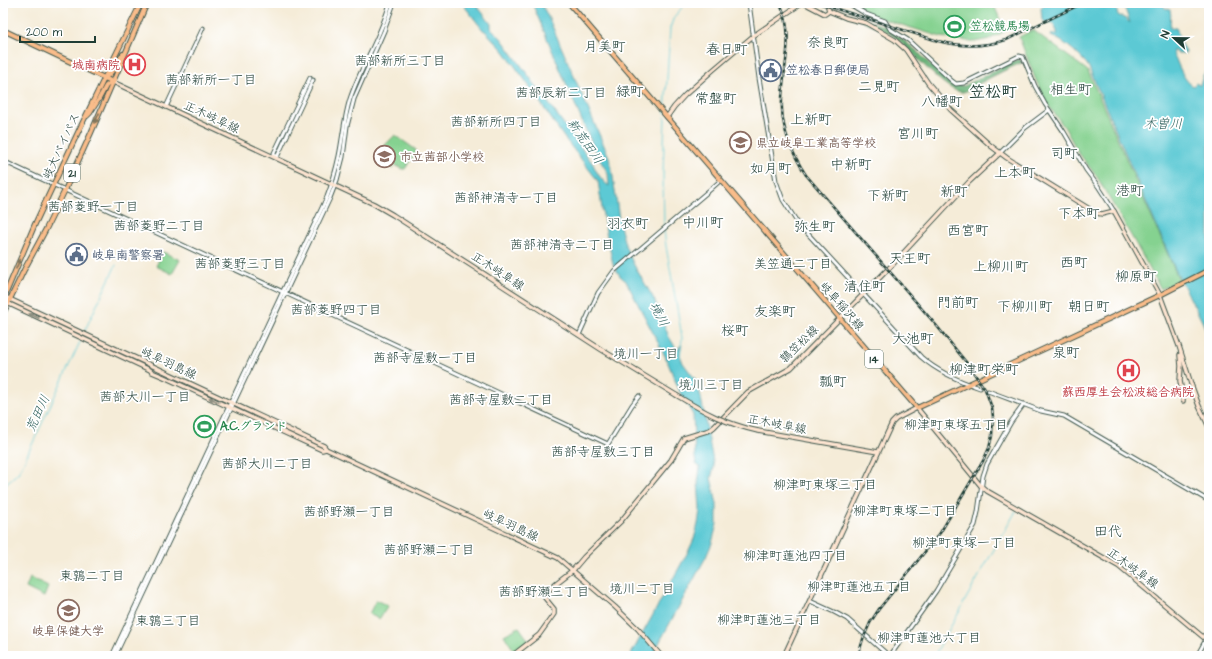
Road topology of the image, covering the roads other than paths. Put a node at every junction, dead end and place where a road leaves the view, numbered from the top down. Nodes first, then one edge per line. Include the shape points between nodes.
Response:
1 (141, 3) edge
2 (147, 3) edge
3 (390, 3) edge
4 (394, 3) edge
5 (569, 3) edge
6 (749, 3) edge
7 (800, 3) edge
8 (804, 3) edge
9 (827, 3) edge
10 (848, 3) edge
11 (829, 11) junction
12 (204, 28) dead end
13 (3, 30) edge
14 (753, 36) junction
15 (126, 52) junction
16 (104, 78) junction
17 (311, 79) dead end
18 (113, 82) junction
19 (166, 107) junction
20 (1049, 110) junction
21 (666, 116) junction
22 (85, 118) junction
23 (1000, 153) junction
24 (275, 157) junction
25 (3, 161) edge
26 (720, 180) junction
27 (54, 184) junction
28 (333, 185) junction
29 (65, 190) junction
30 (1114, 211) junction
31 (1209, 270) edge
32 (284, 292) junction
33 (863, 294) junction
34 (1160, 295) junction
35 (3, 298) edge
36 (9, 301) junction
37 (3, 314) edge
38 (839, 318) junction
39 (579, 335) junction
40 (1179, 346) junction
41 (968, 383) junction
42 (980, 388) tunnel mouth
43 (988, 391) tunnel mouth
44 (640, 396) dead end
45 (1183, 401) dead end
46 (233, 403) junction
47 (1024, 404) junction
48 (230, 408) junction
49 (916, 408) junction
50 (1209, 427) edge
51 (326, 449) junction
52 (878, 452) junction
53 (981, 486) junction
54 (1209, 501) edge
55 (573, 570) junction
56 (810, 601) junction
57 (1209, 634) edge
58 (1208, 641) edge
59 (112, 656) edge
60 (115, 656) edge
61 (512, 656) edge
62 (661, 656) edge
63 (784, 656) edge
64 (890, 656) edge
65 (1197, 656) edge

1 - 16 main road, 岐大バイパス / 21
2 - 15 main road, 岐大バイパス / 21
3 - 28 street via 351,97
4 - 28 street via 359,84 349,114 343,157
5 - 21 main road, 岐阜稲沢線 / 14
6 - 14 street
7 - 14 main road
8 - 11 main road via 825,14
9 - 11 main road
10 - 20 street via 866,14 885,21 890,29 908,40 956,84 967,82 1019,56 1023,57
11 - 23 main road via 866,23 895,40 906,50 928,83 951,110
12 - 19 street
13 - 16 main road
14 - 21 main road via 685,95
14 - 33 street via 774,170 781,195 797,222
15 - 16 main road, 21
15 - 18 main road, 岐大バイパス / 21
16 - 18 main road
16 - 22 main road, 岐大バイパス / 21
17 - 24 street via 274,154
18 - 19 main road, 正木岐阜線
18 - 22 main road, 21 via 106,86
18 -> 29 main road, 岐大バイパス / 21
19 - 24 main road, 正木岐阜線
20 - 23 street via 1025,128
20 - 30 street
21 - 26 main road, 岐阜稲沢線 / 14
22 - 27 main road, 岐大バイパス / 21
23 - 30 main road via 1096,213
23 - 33 main road, 鶉笠松線 via 969,182
24 - 28 main road, 正木岐阜線
25 - 27 street
26 - 38 main road, 岐阜稲沢線 / 14
26 - 39 street via 614,271 598,293
27 - 29 street
35 -> 27 main road, 岐大バイパス / 21
28 - 32 street
28 - 39 main road, 正木岐阜線 via 393,215
29 - 32 street
29 - 36 main road, 岐大バイパス / 21
30 - 34 main road
31 - 34 main road
32 - 44 street via 608,444
32 - 46 street
33 - 38 main road, 鶉笠松線
33 - 41 street via 927,362 946,374
34 - 40 main road
34 - 41 main road
35 - 36 main road, 岐阜羽島線
36 - 37 main road, 岐大バイパス / 21
36 - 46 main road, 岐阜羽島線
48 -> 36 main road, 岐阜羽島線
38 - 49 main road, 岐阜稲沢線 / 14
38 - 55 main road, 鶉笠松線 via 791,368 752,389 714,427 684,438 671,460 621,521
39 - 52 main road, 正木岐阜線, bridge via 720,420 742,428
40 - 45 main road
40 - 50 main road
41 - 42 street
41 - 49 main road
43 - 47 street
46 - 48 street
46 - 51 main road, 岐阜羽島線
47 - 53 street via 989,459
47 - 54 street via 1064,416
48 - 51 main road, 岐阜羽島線 via 322,450
48 - 59 street
48 - 60 street
49 - 52 main road via 892,423
49 - 53 main road, 正木岐阜線
51 - 55 main road, 岐阜羽島線 via 549,554
52 - 56 main road
53 - 58 main road, 正木岐阜線 via 994,496 1118,566
53 - 64 street via 975,525 936,591
55 - 61 main road, 鶉笠松線 via 545,594 545,598 555,611 542,632
55 - 62 main road, 岐阜羽島線 via 638,629
56 - 63 main road
56 - 64 street via 847,619
57 - 58 street
58 - 65 street

